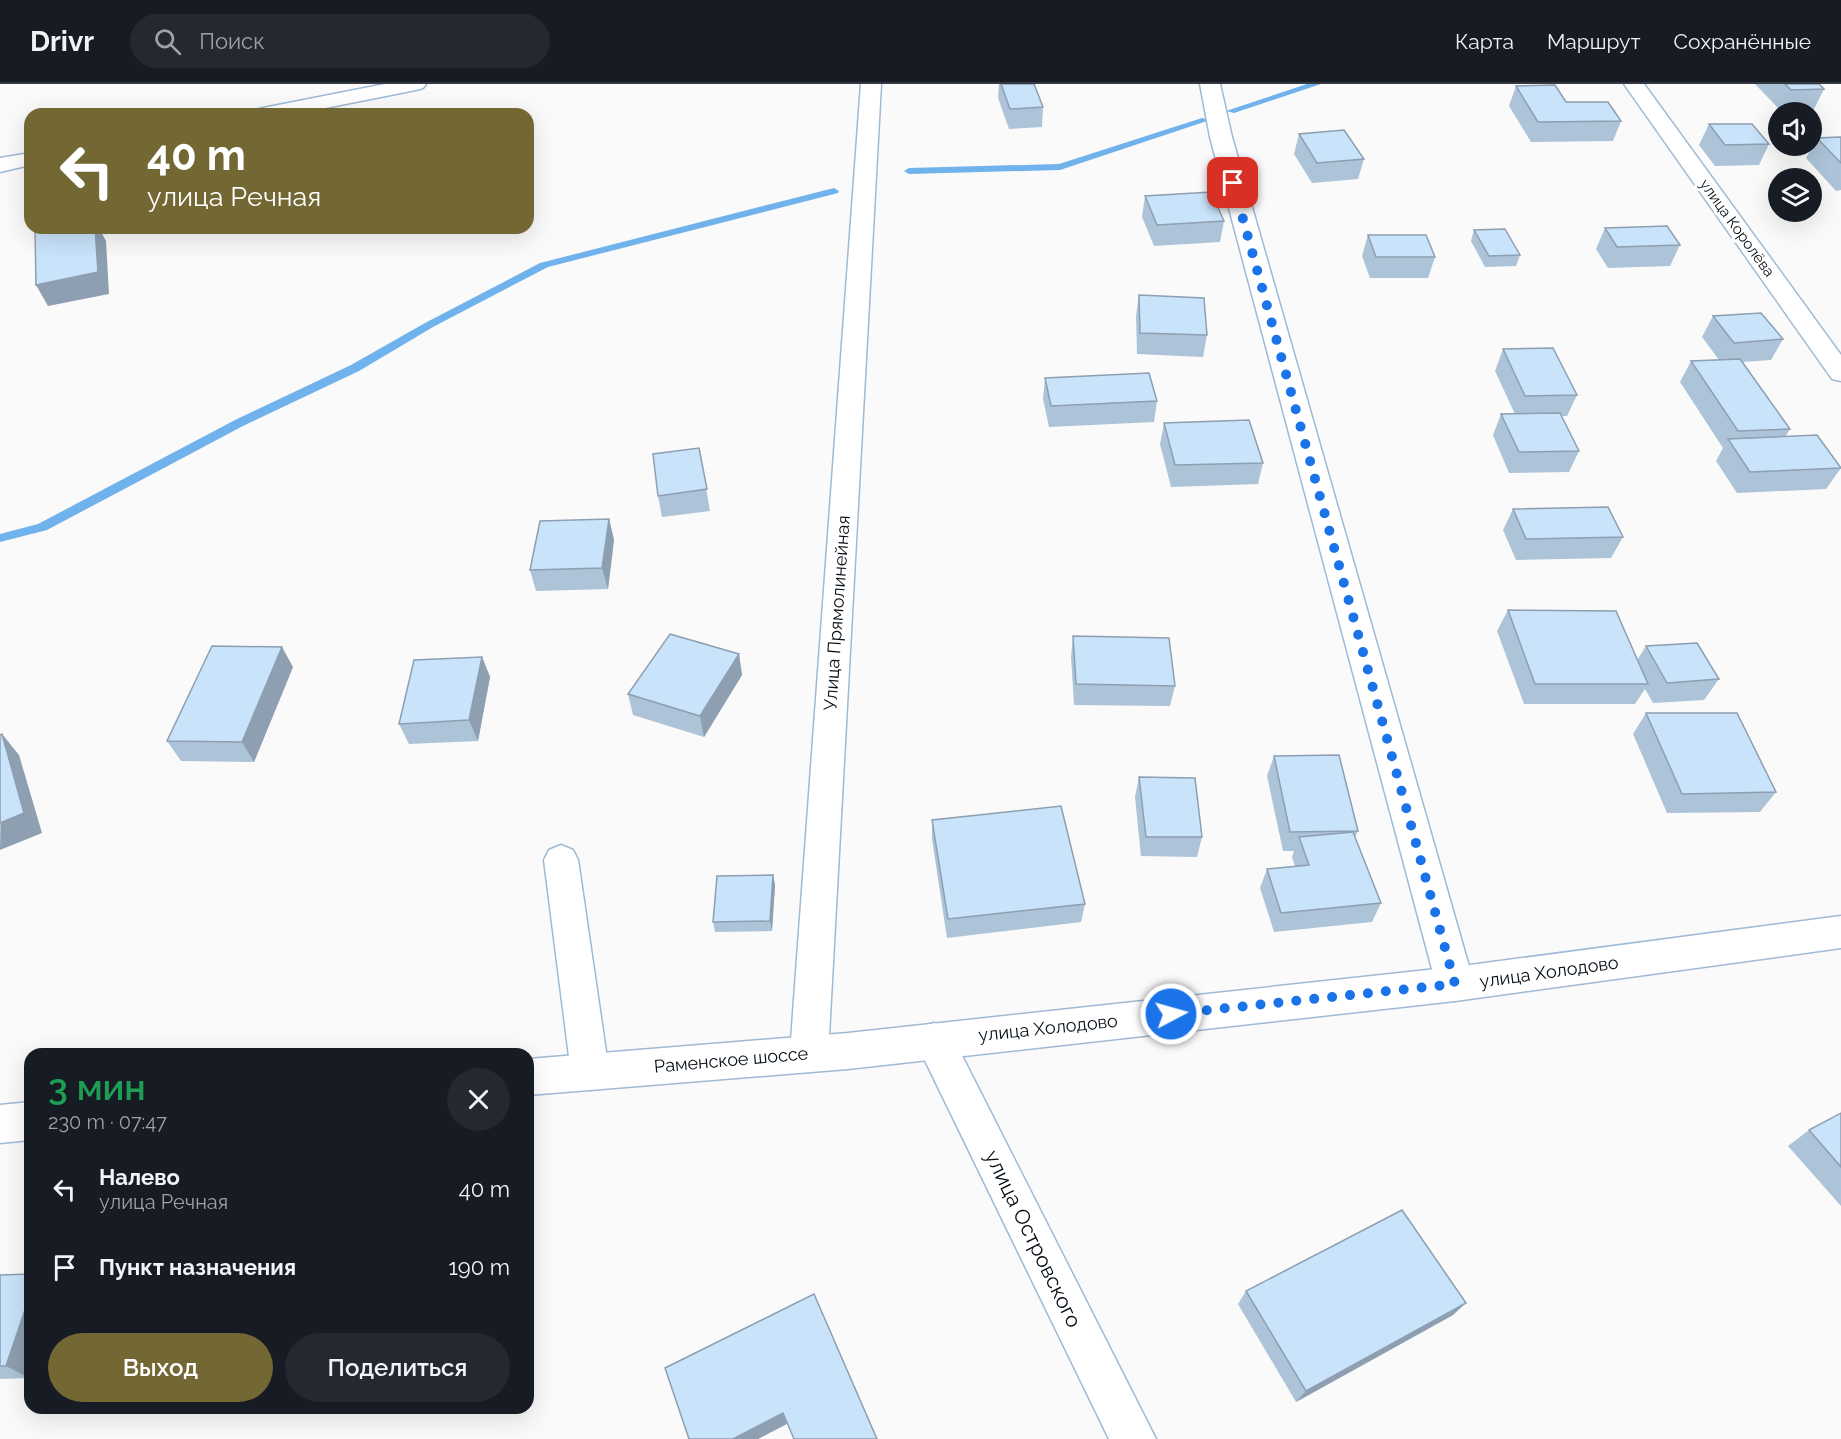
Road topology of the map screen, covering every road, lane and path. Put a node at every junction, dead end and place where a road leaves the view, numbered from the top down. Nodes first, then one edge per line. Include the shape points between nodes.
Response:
1 (871, 84) edge
2 (1210, 84) edge
3 (1634, 84) edge
4 (403, 85) edge
5 (292, 108) edge
6 (24, 160) edge
7 (0, 165) edge
8 (1841, 373) edge
9 (561, 860) dead end
10 (1841, 932) edge
11 (1455, 984) junction
12 (934, 1040) junction
13 (808, 1054) junction
14 (590, 1072) junction
15 (534, 1077) edge
16 (24, 1122) edge
17 (0, 1124) edge
18 (1133, 1439) edge

1 - 13 street, Улица Прямолинейная
2 - 11 street via 1221,137
3 - 8 street, улица Королёва
4 - 5 street
6 - 7 street
9 - 14 street
10 - 11 street, улица Холодово
11 - 12 street, улица Холодово
12 - 13 street, Раменское шоссе
12 - 18 street, улица Островского
13 - 14 street, Раменское шоссе
14 - 15 street, Раменское шоссе
16 - 17 street

